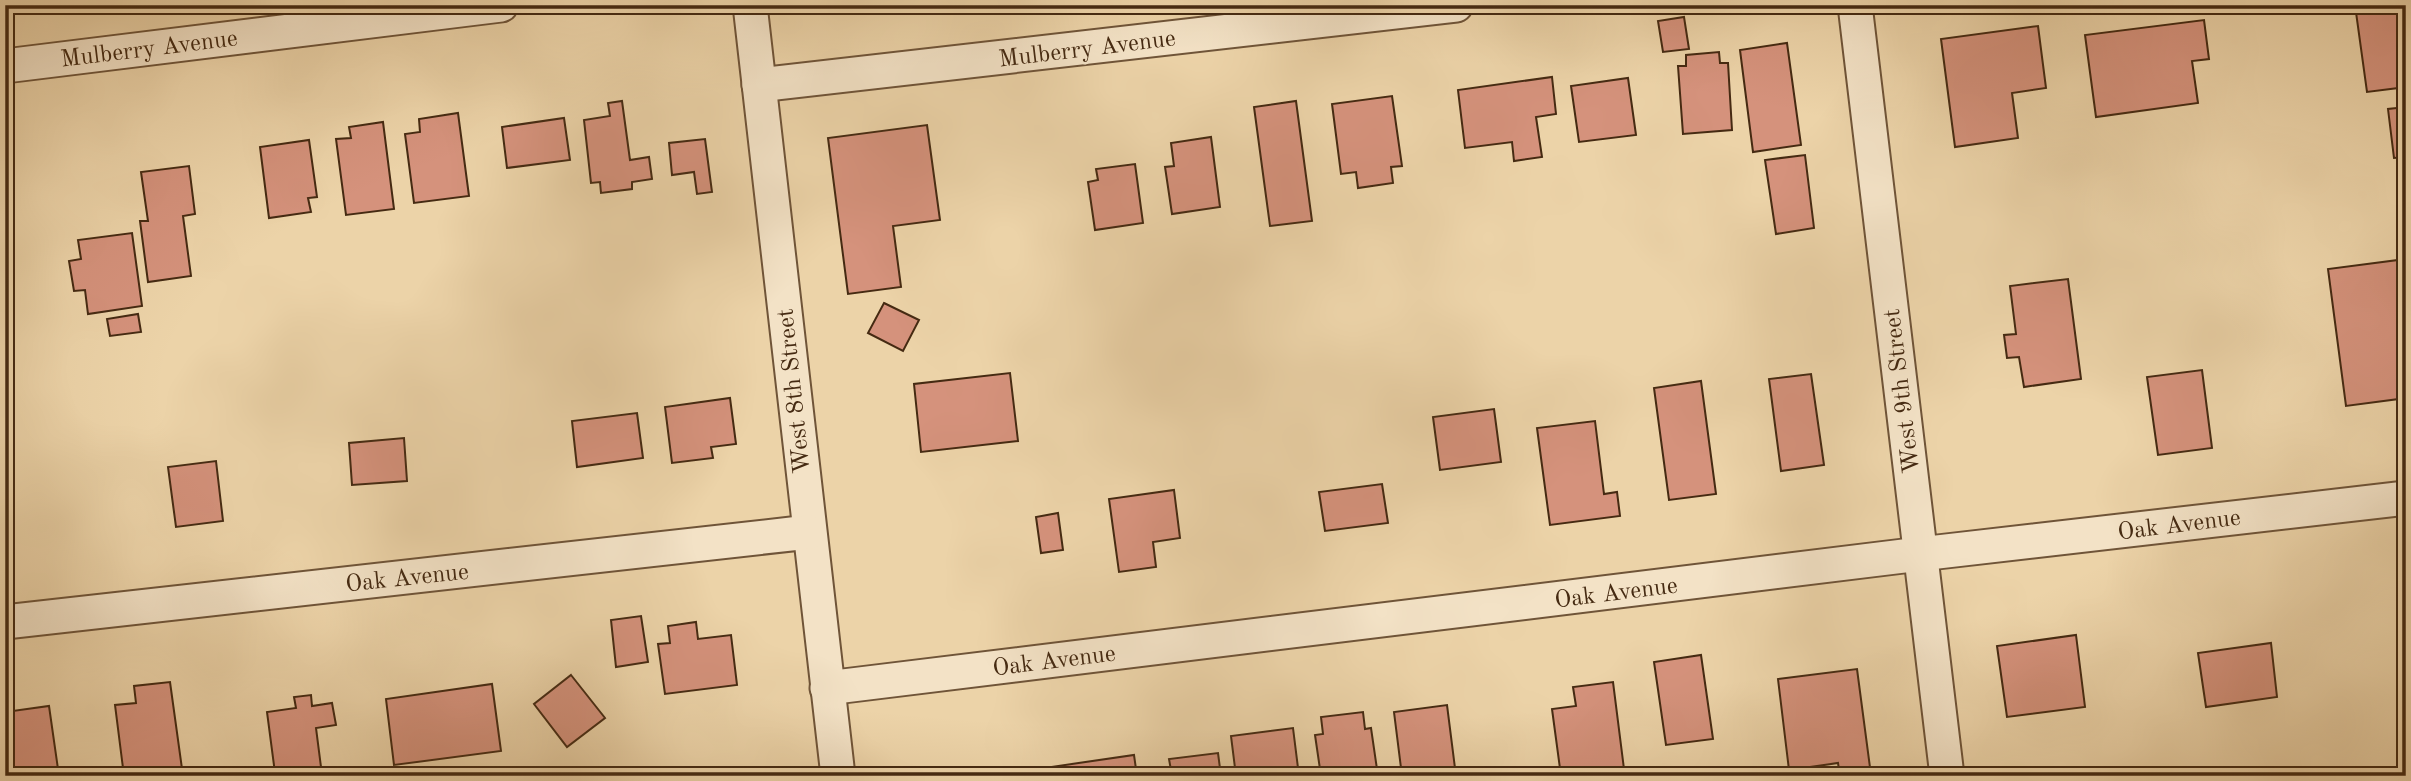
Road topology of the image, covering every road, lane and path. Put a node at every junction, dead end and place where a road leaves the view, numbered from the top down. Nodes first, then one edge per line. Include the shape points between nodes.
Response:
1 (501, 5) edge
2 (750, 5) edge
3 (1456, 5) edge
4 (1855, 5) edge
5 (5, 66) edge
6 (760, 85) junction
7 (2406, 498) edge
8 (809, 532) junction
9 (1920, 554) junction
10 (5, 622) edge
11 (827, 688) junction
12 (838, 776) edge
13 (1947, 776) edge

1 - 5 street, Mulberry Avenue
2 - 6 street, West 8th Street
3 - 6 street, Mulberry Avenue
4 - 9 street, West 9th Street
6 - 8 street, West 8th Street
7 - 9 street, Oak Avenue
8 - 10 street, Oak Avenue
8 - 11 street, West 8th Street
9 - 11 street, Oak Avenue
9 - 13 street, West 9th Street
11 - 12 street, West 8th Street

